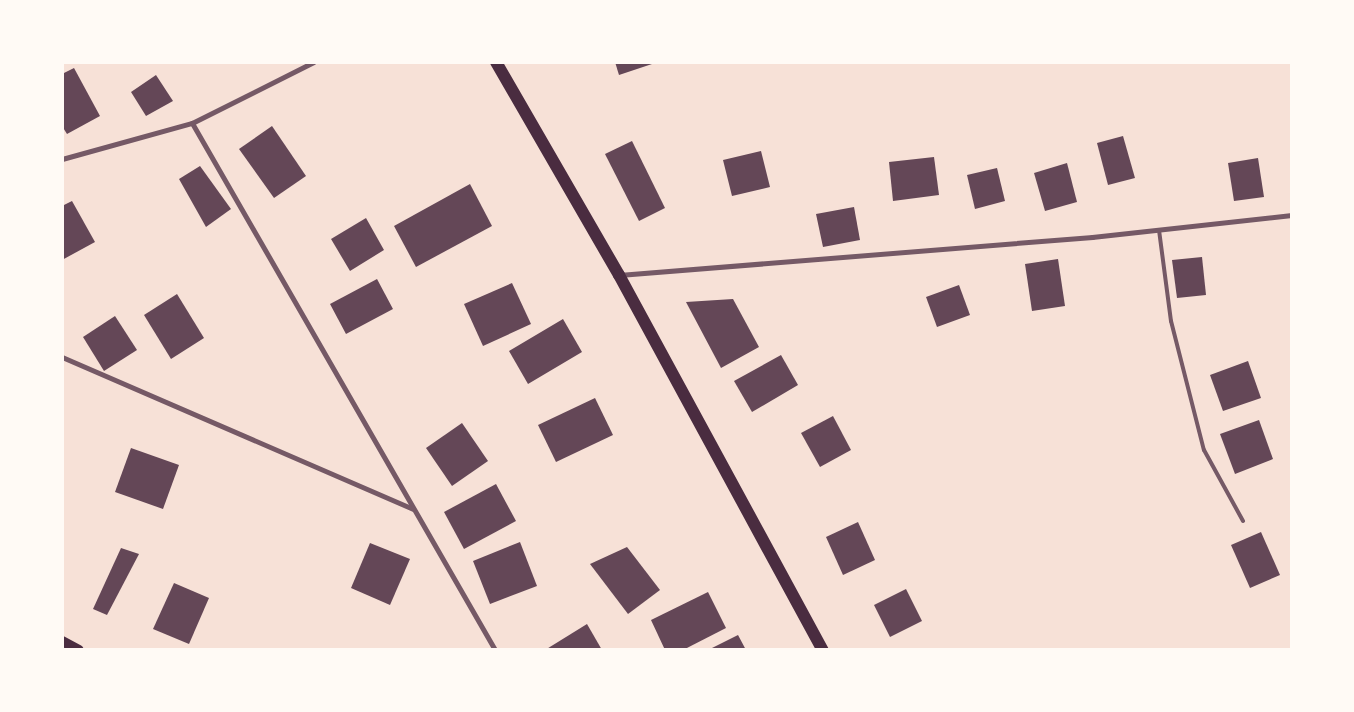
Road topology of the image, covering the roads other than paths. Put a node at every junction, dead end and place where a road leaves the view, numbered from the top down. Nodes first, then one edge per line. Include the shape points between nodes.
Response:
1 (314, 62) edge
2 (496, 62) edge
3 (192, 123) junction
4 (62, 159) edge
5 (1292, 215) edge
6 (1159, 230) junction
7 (619, 275) junction
8 (62, 357) edge
9 (414, 509) junction
10 (1242, 521) dead end
11 (62, 641) edge
12 (79, 650) edge
13 (495, 650) edge
14 (823, 650) edge

1 - 3 street
2 - 7 main road
3 - 4 street
3 - 9 street
5 - 6 street
6 - 7 street
6 - 10 lane via 1171,321 1204,450
7 - 14 main road
8 - 9 street
9 - 13 street
11 - 12 main road

